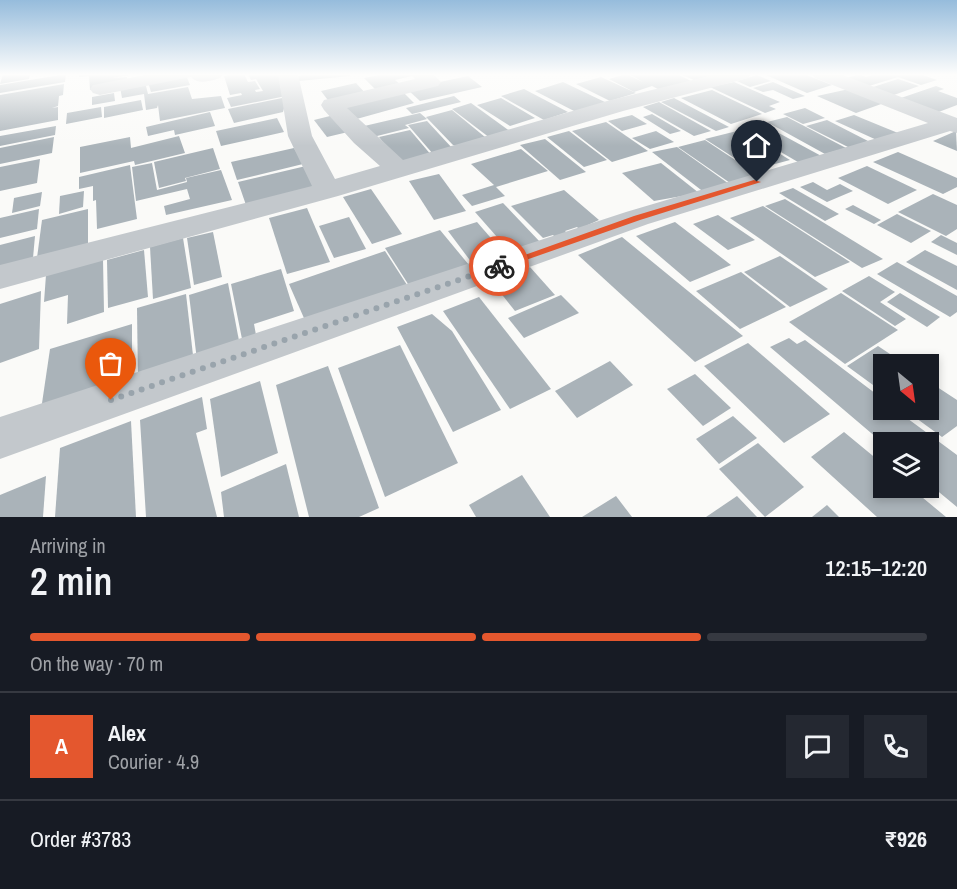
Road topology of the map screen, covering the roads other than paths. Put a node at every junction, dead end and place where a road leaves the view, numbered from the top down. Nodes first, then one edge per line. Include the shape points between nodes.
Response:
1 (294, 98) edge
2 (361, 98) edge
3 (646, 98) edge
4 (884, 98) edge
5 (954, 125) edge
6 (398, 169) junction
7 (328, 190) junction
8 (0, 277) edge
9 (0, 438) edge

1 - 7 street via 300,134
2 - 6 street via 332,105
3 - 6 street
4 - 5 street
5 - 9 street via 637,218
6 - 7 street
7 - 8 street

